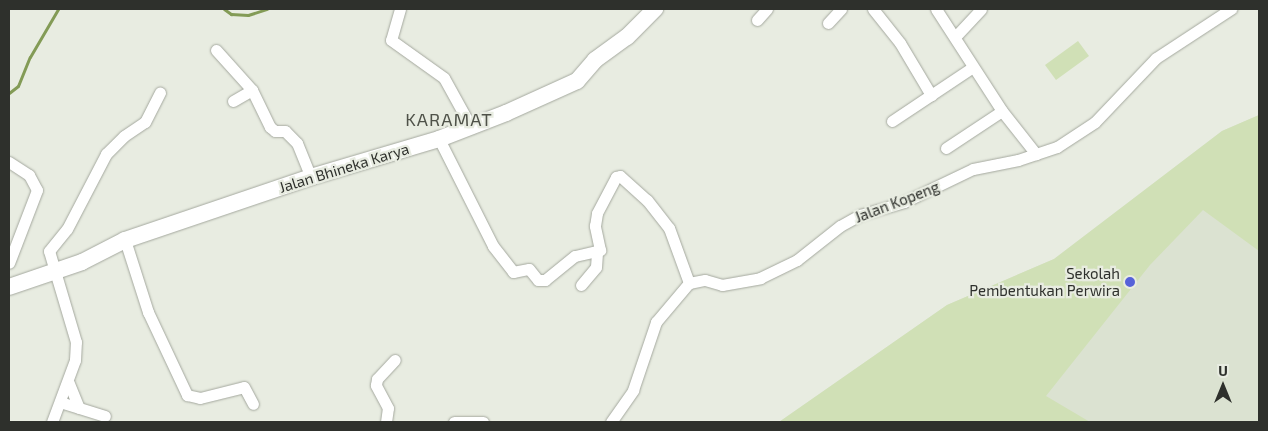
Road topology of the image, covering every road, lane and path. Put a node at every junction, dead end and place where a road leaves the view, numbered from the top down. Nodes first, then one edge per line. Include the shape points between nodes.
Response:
1 (400, 9) edge
2 (655, 9) edge
3 (767, 9) edge
4 (841, 9) edge
5 (873, 9) edge
6 (936, 9) edge
7 (981, 9) edge
8 (1231, 9) edge
9 (757, 20) dead end
10 (828, 23) dead end
11 (955, 37) junction
12 (216, 50) dead end
13 (973, 67) junction
14 (252, 90) junction
15 (160, 94) dead end
16 (931, 95) junction
17 (233, 101) dead end
18 (1002, 111) junction
19 (892, 120) dead end
20 (471, 127) junction
21 (439, 139) junction
22 (946, 148) dead end
23 (1036, 154) junction
24 (9, 162) edge
25 (311, 177) junction
26 (125, 240) junction
27 (597, 253) junction
28 (9, 263) edge
29 (54, 272) junction
30 (689, 283) junction
31 (580, 285) dead end
32 (9, 287) edge
33 (395, 360) dead end
34 (68, 381) junction
35 (60, 402) junction
36 (253, 404) dead end
37 (79, 408) junction
38 (106, 416) dead end
39 (52, 422) edge
40 (386, 422) edge
41 (454, 422) edge
42 (483, 422) edge
43 (611, 422) edge

1 - 20 street via 391,40 444,78
2 - 20 street, Jalan Bhineka Karya via 627,37 595,60 577,81
3 - 9 street
4 - 10 street
5 - 16 street via 900,43
6 - 11 street
7 - 11 street
8 - 23 street, Jalan Kopeng via 1156,58 1095,122 1076,137
11 - 13 street
12 - 14 street
13 - 16 street
13 - 18 street
14 - 17 street
14 - 25 street via 270,127 275,131 285,130 297,143
15 - 29 street via 145,122 124,136 101,161 66,229 49,251
16 - 19 street
18 - 22 street
18 - 23 street
20 - 21 street, Jalan Bhineka Karya
21 - 25 street, Jalan Bhineka Karya
21 - 27 street via 493,246 513,272 529,269 542,281 575,256
23 - 30 street, Jalan Kopeng via 973,169 904,202 860,215 840,226 797,260 760,278 722,285 704,280
24 - 28 street via 29,175 37,190
25 - 26 street, Jalan Bhineka Karya
26 - 29 street, Jalan Bhineka Karya
26 - 36 street via 148,312 187,395 200,398 244,388
27 - 30 street via 601,246 595,226 597,214 616,177 622,176 669,228
27 - 31 street via 596,267
29 - 32 street, Jalan Bhineka Karya
29 - 34 street via 76,342
30 - 43 street via 656,322 633,390
33 - 40 street via 377,379 376,385 388,408
34 - 35 street
34 - 37 street
35 - 37 street
35 - 39 street
37 - 38 street
41 - 42 street

